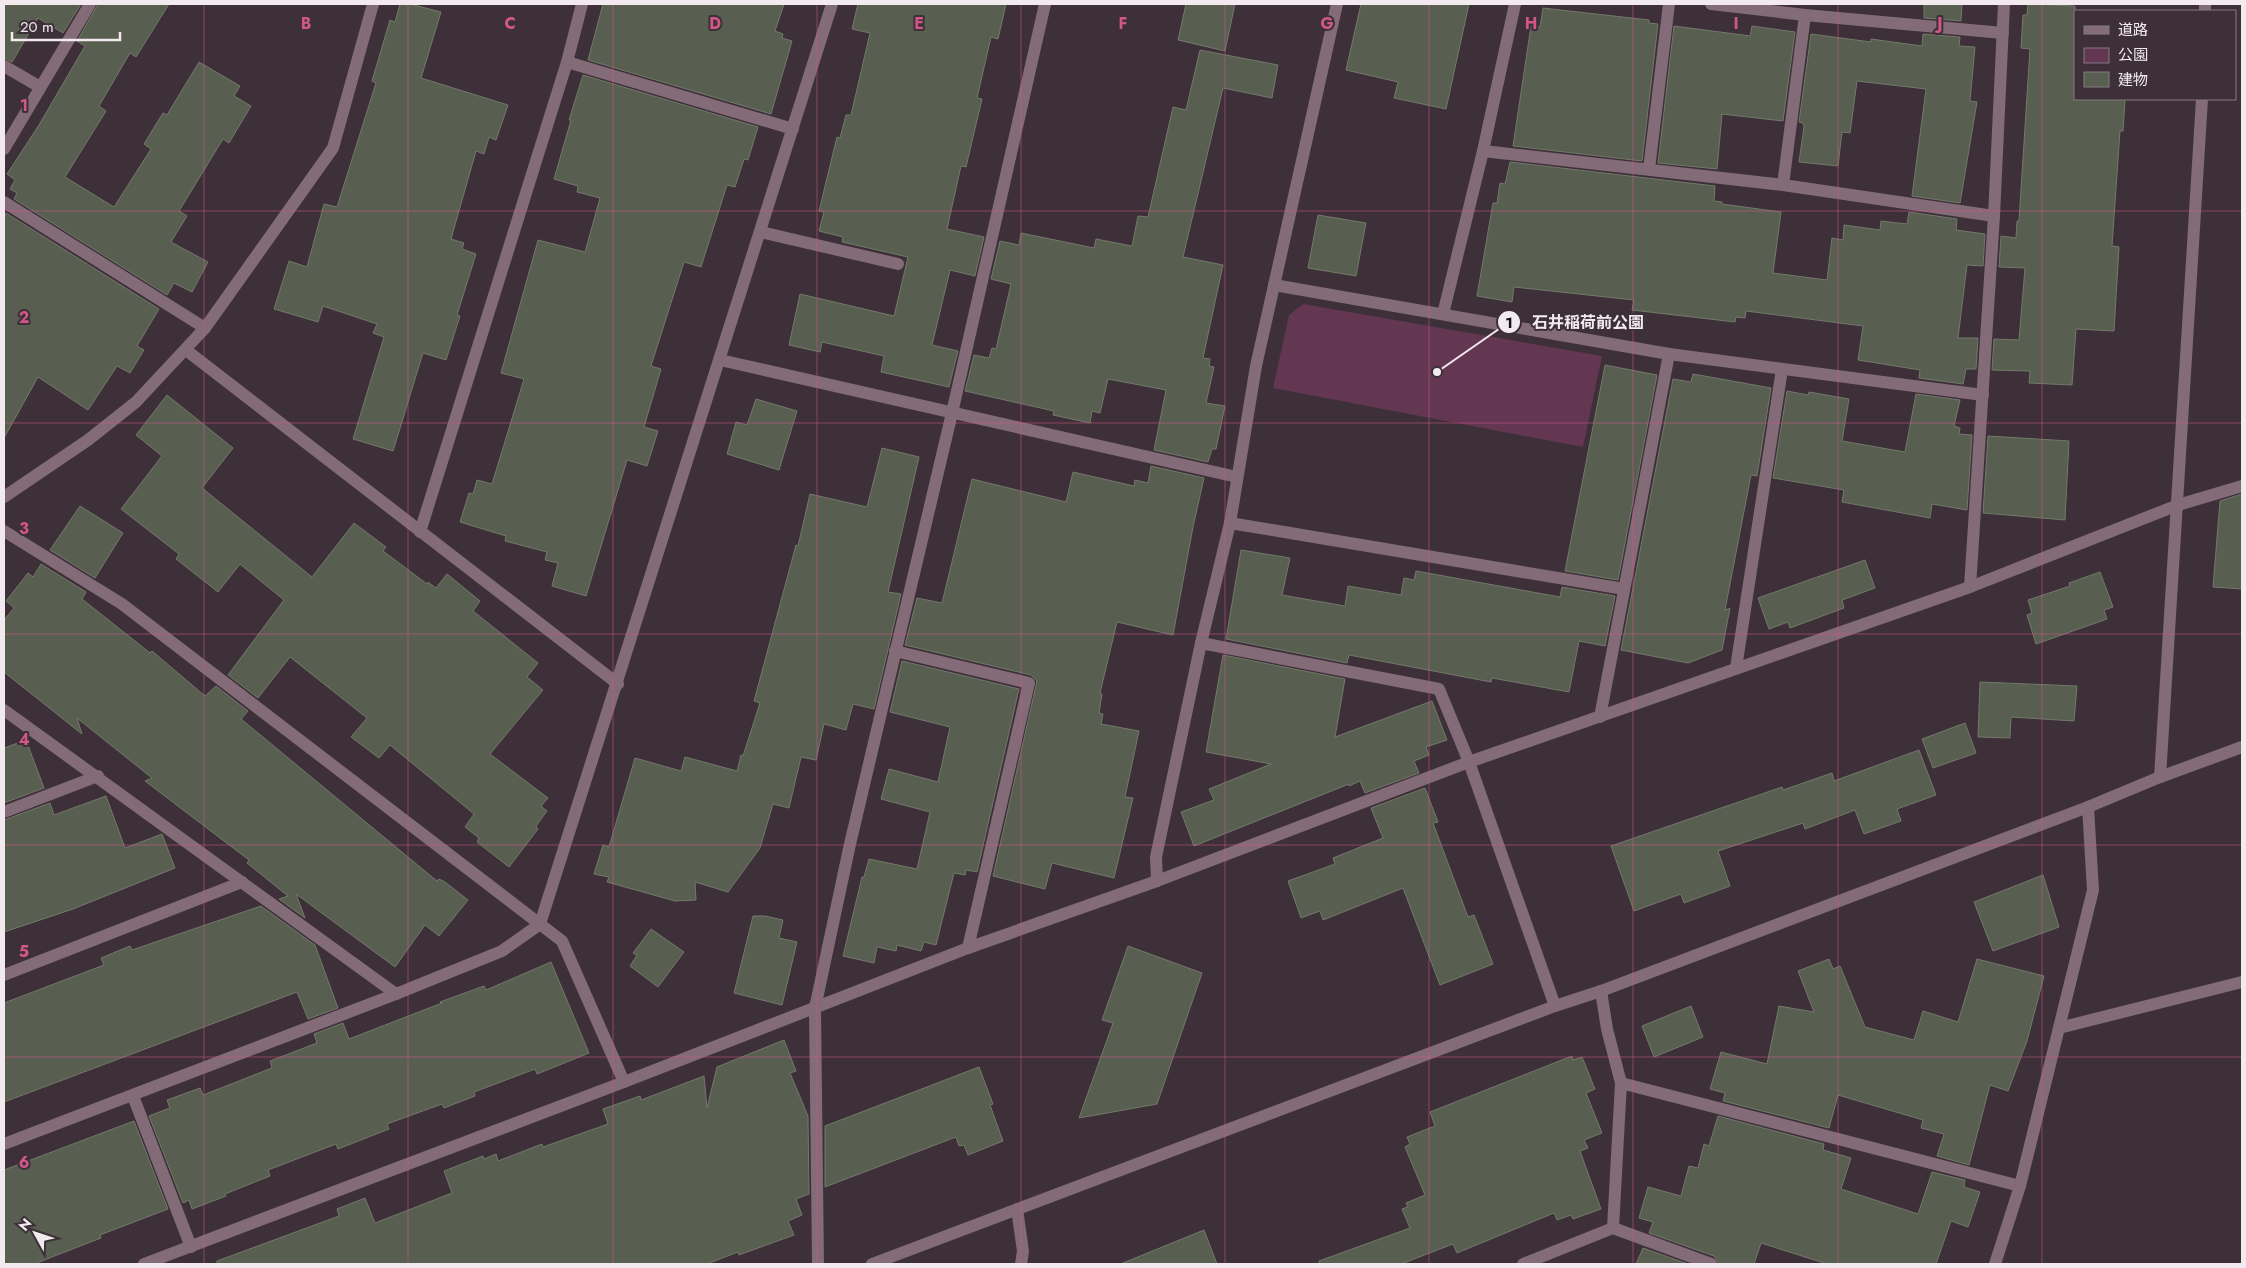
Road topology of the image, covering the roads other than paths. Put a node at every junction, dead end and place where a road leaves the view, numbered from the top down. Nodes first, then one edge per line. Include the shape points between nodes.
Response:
1 (90, 4) edge
2 (373, 4) edge
3 (582, 4) edge
4 (832, 4) edge
5 (1045, 4) edge
6 (1337, 4) edge
7 (1515, 4) edge
8 (1669, 4) edge
9 (1711, 4) edge
10 (2004, 4) edge
11 (1805, 15) junction
12 (2003, 33) junction
13 (566, 62) junction
14 (4, 66) edge
15 (40, 87) junction
16 (2202, 100) edge
17 (792, 129) junction
18 (4, 149) edge
19 (1483, 150) junction
20 (1649, 169) junction
21 (1782, 186) junction
22 (4, 202) edge
23 (1994, 216) junction
24 (761, 232) junction
25 (898, 264) dead end
26 (1274, 285) junction
27 (1442, 314) junction
28 (205, 328) junction
29 (186, 350) junction
30 (1669, 354) junction
31 (720, 360) junction
32 (1782, 368) junction
33 (1983, 396) junction
34 (952, 413) junction
35 (1237, 477) junction
36 (2242, 486) edge
37 (4, 497) edge
38 (2178, 505) junction
39 (1230, 523) junction
40 (4, 531) edge
41 (420, 532) junction
42 (1624, 588) junction
43 (1970, 588) junction
44 (1201, 643) junction
45 (895, 651) junction
46 (1736, 668) junction
47 (618, 684) junction
48 (4, 710) edge
49 (1600, 717) junction
50 (2242, 747) edge
51 (1469, 762) junction
52 (98, 776) junction
53 (2160, 777) junction
54 (2088, 807) junction
55 (4, 812) edge
56 (1157, 881) junction
57 (242, 882) junction
58 (540, 924) junction
59 (968, 948) junction
60 (4, 975) edge
61 (2242, 982) edge
62 (1601, 992) junction
63 (396, 994) junction
64 (1555, 1006) junction
65 (815, 1008) junction
66 (2059, 1028) junction
67 (624, 1082) junction
68 (1621, 1083) junction
69 (133, 1096) junction
70 (4, 1144) edge
71 (2020, 1186) junction
72 (1017, 1209) junction
73 (1613, 1228) junction
74 (190, 1247) junction
75 (1694, 1261) edge
76 (144, 1264) edge
77 (818, 1264) edge
78 (872, 1264) edge
79 (1021, 1264) edge
80 (1523, 1264) edge
81 (1710, 1264) edge
82 (1995, 1264) edge

1 - 15 street
2 - 28 street via 333,148
3 - 13 street
4 - 17 street
5 - 34 street
6 - 26 street
7 - 19 street
8 - 20 street
9 - 11 street
10 - 12 street
11 - 12 street
11 - 21 street
12 - 23 street
13 - 17 street
13 - 41 street
14 - 15 street
15 - 18 street
16 - 38 street
17 - 24 street
19 - 20 street
19 - 27 street
20 - 21 street
21 - 23 street
22 - 28 street
23 - 33 street
24 - 25 street
24 - 31 street
26 - 27 street
26 - 35 street
27 - 30 street
28 - 29 street
29 - 37 street via 136,402 88,440
29 - 41 street
30 - 32 street
30 - 42 street
31 - 34 street
31 - 47 street
32 - 33 street
32 - 46 street
33 - 43 street
34 - 35 street
34 - 45 street
35 - 39 street
36 - 38 street
38 - 43 street
38 - 53 street
39 - 42 street
39 - 44 street
40 - 58 street via 122,604
41 - 47 street
42 - 49 street
43 - 46 street
44 - 51 street via 1439,689
44 - 56 street via 1156,857
45 - 59 street via 1029,683
45 - 65 street
46 - 49 street
47 - 58 street
48 - 52 street
49 - 51 street
50 - 53 street
51 - 56 street
51 - 64 street
52 - 55 street
52 - 57 street
53 - 54 street
54 - 62 street
54 - 66 street via 2093,890
56 - 59 street
57 - 60 street
57 - 63 street
58 - 63 street via 502,951
58 - 67 street via 562,941
59 - 65 street
61 - 66 street
62 - 64 street
62 - 68 street
63 - 69 street
64 - 72 street
65 - 67 street
65 - 77 street
66 - 71 street
67 - 74 street
68 - 71 street
68 - 73 street
69 - 70 street
69 - 74 street
71 - 82 street
72 - 78 street
72 - 79 street
73 - 75 street
73 - 80 street
74 - 76 street
75 - 81 street

